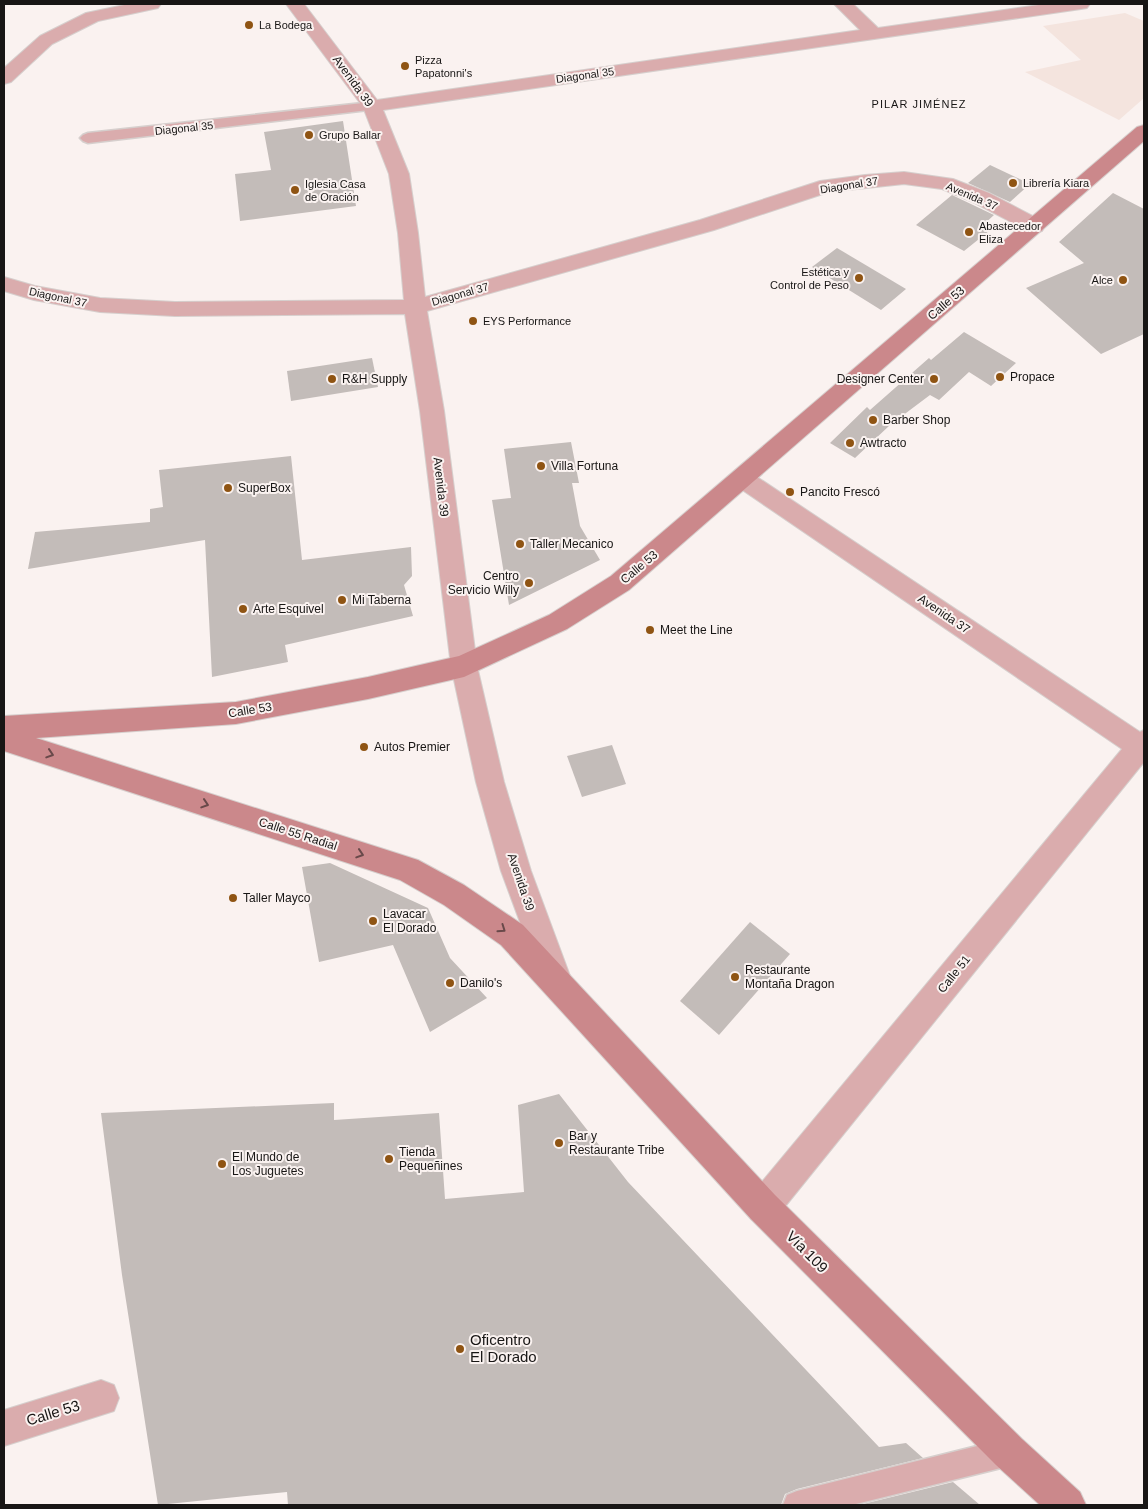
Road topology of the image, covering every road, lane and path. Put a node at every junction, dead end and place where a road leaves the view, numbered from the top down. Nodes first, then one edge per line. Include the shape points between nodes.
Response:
1 (152, 4) edge
2 (295, 4) edge
3 (843, 4) edge
4 (1071, 4) edge
5 (873, 32) junction
6 (4, 78) edge
7 (372, 106) junction
8 (1142, 137) edge
9 (88, 138) dead end
10 (904, 178) joint
11 (1036, 226) junction
12 (4, 284) edge
13 (415, 307) junction
14 (743, 479) junction
15 (464, 666) junction
16 (4, 728) edge
17 (4, 739) edge
18 (1143, 746) edge
19 (559, 988) junction
20 (763, 1207) junction
21 (101, 1398) dead end
22 (4, 1428) edge
23 (1009, 1452) junction
24 (797, 1505) edge
25 (1067, 1505) edge

1 - 6 street via 92,17 46,40
2 - 7 street, Avenida 39
3 - 5 street
4 - 5 street, Diagonal 35
5 - 7 street, Diagonal 35
7 - 9 lane, Diagonal 35
7 - 13 street, Avenida 39 via 399,174
8 - 11 main road, Calle 53
10 - 11 street, Avenida 37 via 946,183
10 - 13 street, Diagonal 37 via 827,186 707,225
11 - 14 main road, Calle 53
12 - 13 street, Diagonal 37 via 100,305 175,309
13 - 15 street, Avenida 39 via 432,411
14 - 15 main road, Calle 53 via 620,583 558,622
14 - 18 street, Avenida 37
15 - 16 main road, Calle 53 via 236,713
15 - 19 street, Avenida 39 via 490,782 516,871
17 -> 19 main road, Calle 55 Radial via 408,869 454,895 512,935
18 - 20 street, Calle 51
19 - 20 main road, Vía 109
20 - 23 main road, Vía 109
21 - 22 street, Calle 53
23 - 24 lane
23 - 25 main road, Vía 109

